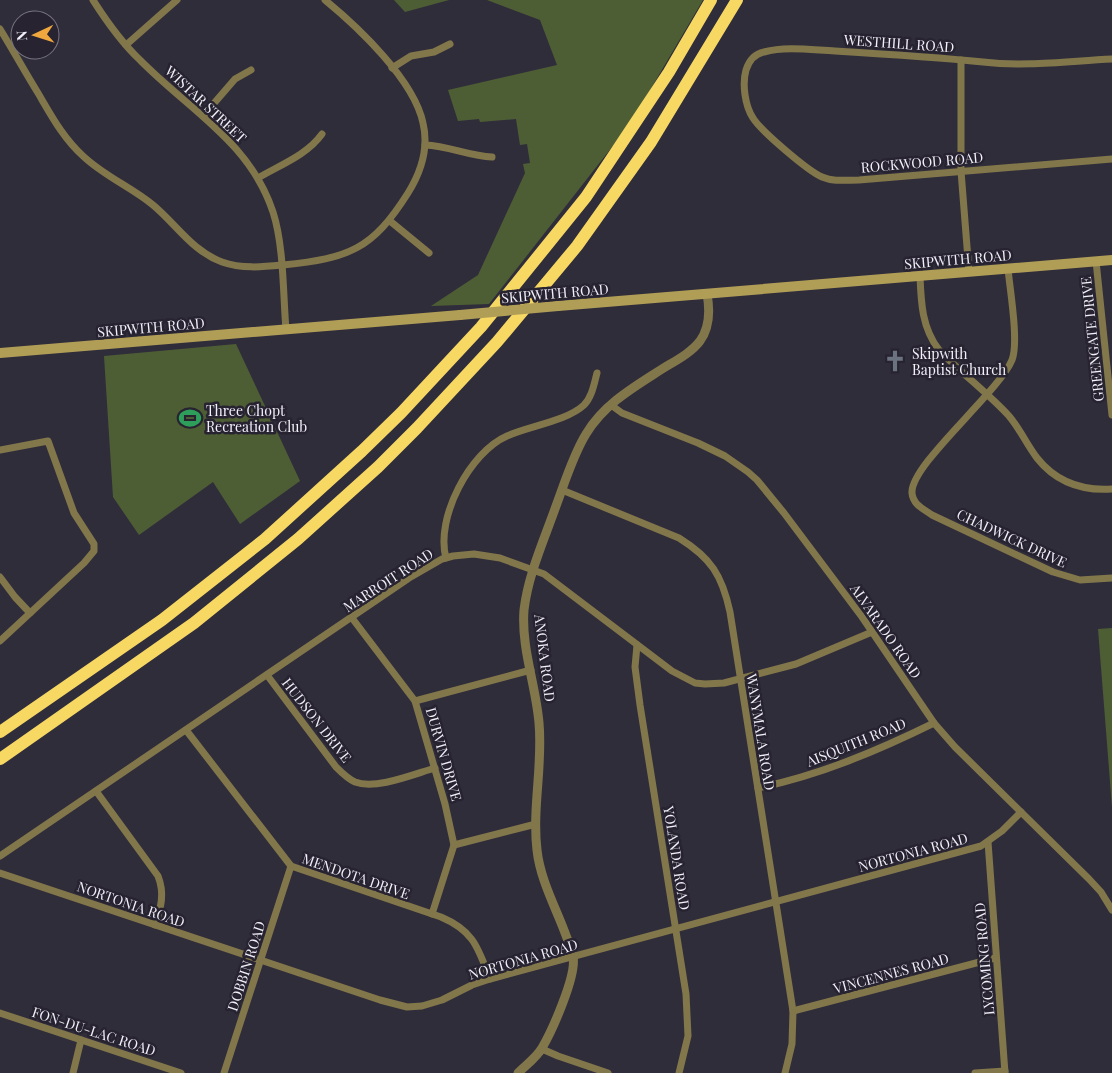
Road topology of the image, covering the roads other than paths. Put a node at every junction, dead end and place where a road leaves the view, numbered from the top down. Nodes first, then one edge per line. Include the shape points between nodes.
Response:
1 (93, 0) edge
2 (177, 0) edge
3 (325, 0) edge
4 (711, 0) edge
5 (736, 0) edge
6 (0, 29) edge
7 (450, 44) dead end
8 (126, 45) junction
9 (1112, 59) edge
10 (961, 60) junction
11 (392, 68) junction
12 (251, 70) dead end
13 (203, 116) junction
14 (755, 121) joint
15 (322, 134) dead end
16 (426, 145) junction
17 (492, 157) dead end
18 (1112, 159) edge
19 (961, 171) junction
20 (258, 178) junction
21 (390, 220) junction
22 (429, 253) dead end
23 (1112, 260) edge
24 (1096, 261) junction
25 (281, 265) junction
26 (1008, 269) junction
27 (969, 272) junction
28 (920, 276) junction
29 (707, 294) junction
30 (286, 330) junction
31 (0, 353) edge
32 (596, 374) dead end
33 (986, 395) junction
34 (611, 405) junction
35 (1112, 415) edge
36 (0, 450) edge
37 (1112, 488) edge
38 (562, 490) junction
39 (446, 558) junction
40 (533, 571) junction
41 (0, 577) edge
42 (1112, 578) edge
43 (30, 613) junction
44 (352, 618) junction
45 (872, 632) junction
46 (0, 641) edge
47 (637, 645) junction
48 (531, 670) junction
49 (267, 675) junction
50 (741, 679) junction
51 (415, 701) junction
52 (934, 723) junction
53 (186, 730) junction
54 (0, 732) edge
55 (0, 759) edge
56 (435, 768) junction
57 (758, 788) junction
58 (96, 791) junction
59 (1021, 812) junction
60 (536, 824) junction
61 (988, 842) junction
62 (454, 845) junction
63 (0, 856) edge
64 (291, 866) junction
65 (0, 873) edge
66 (775, 902) junction
67 (1112, 910) edge
68 (432, 914) junction
69 (155, 925) junction
70 (675, 929) junction
71 (572, 957) junction
72 (995, 958) junction
73 (260, 960) junction
74 (490, 979) junction
75 (794, 1011) junction
76 (0, 1013) edge
77 (81, 1040) junction
78 (542, 1049) junction
79 (1005, 1072) edge
80 (73, 1073) edge
81 (181, 1073) edge
82 (224, 1073) edge
83 (518, 1073) edge
84 (608, 1073) edge
85 (679, 1073) edge
86 (785, 1073) edge
87 (975, 1073) edge

1 - 8 street, WISTAR STREET
2 - 8 street
3 - 11 street via 363,33
4 - 54 highway via 669,72 586,197 481,327 401,413 257,545 162,620
5 - 55 highway via 651,142 577,246 497,342 417,428 298,539 209,611
6 - 25 street via 59,128 96,168 152,204 212,258 251,267
7 - 11 street via 434,52 411,56
8 - 13 street, WISTAR STREET
9 - 10 street, WESTHILL ROAD via 1024,64
10 - 14 street, WESTHILL ROAD via 791,49 762,52 752,59 744,76 747,102
10 - 19 street
11 - 16 street via 420,110
12 - 13 street via 235,79
13 - 20 street, WISTAR STREET via 234,144
14 - 19 street, ROCKWOOD ROAD via 792,156 830,180
15 - 20 street via 306,150
16 - 17 street
16 - 21 street via 418,174
18 - 19 street, ROCKWOOD ROAD
19 - 27 street
20 - 25 street, WISTAR STREET via 274,214
21 - 22 street
21 - 25 street via 365,243 343,254
23 - 24 main road, SKIPWITH ROAD
24 - 26 main road, SKIPWITH ROAD
24 - 35 street, GREENGATE DRIVE
25 - 30 street, WISTAR STREET
26 - 27 main road, SKIPWITH ROAD
26 - 33 street via 1014,349 1008,367
27 - 28 main road, SKIPWITH ROAD
28 - 29 main road, SKIPWITH ROAD
28 - 33 street via 924,318 932,341
29 - 30 main road, SKIPWITH ROAD, bridge
29 - 34 street, ANOKA ROAD via 708,325 701,340
30 - 31 main road, SKIPWITH ROAD
32 - 39 street via 590,398 579,410 508,435 484,451 449,509 444,534
33 - 37 street via 1010,417 1038,458 1056,476 1084,488
33 - 42 street, CHADWICK DRIVE via 929,460 913,485 912,495 920,507 1053,572 1080,580
34 - 38 street, ANOKA ROAD via 586,433
34 - 45 street, ALVARADO ROAD via 698,442 748,472 784,513
36 - 43 street via 48,441 74,513 94,544 92,554
38 - 40 street, ANOKA ROAD
38 - 50 street, WANYMALA ROAD via 673,535 696,548 710,562 726,595
39 - 40 street, MARROIT ROAD via 488,555
39 - 44 street, MARROIT ROAD via 428,566
40 - 47 street, MARROIT ROAD via 544,574
40 - 48 street, ANOKA ROAD via 524,624
41 - 43 street
43 - 46 street
44 - 49 street, MARROIT ROAD
44 - 51 street, DURVIN DRIVE
45 - 50 street, MARROIT ROAD via 796,664
45 - 52 street, ALVARADO ROAD
47 - 50 street, MARROIT ROAD via 672,671 695,683 717,684
47 - 70 street, YOLANDA ROAD via 635,667 640,705
48 - 51 street
48 - 60 street, ANOKA ROAD via 540,740
49 - 53 street, MARROIT ROAD
49 - 56 street, HUDSON DRIVE via 336,767 354,782 374,784
50 - 57 street, WANYMALA ROAD
51 - 56 street, DURVIN DRIVE
52 - 57 street, AISQUITH ROAD via 846,763
52 - 59 street, ALVARADO ROAD
53 - 58 street, MARROIT ROAD
53 - 64 street, MENDOTA DRIVE
56 - 62 street, DURVIN DRIVE
57 - 66 street, WANYMALA ROAD
58 - 63 street, MARROIT ROAD
58 - 69 street via 158,876 163,899
59 - 61 street, NORTONIA ROAD
59 - 67 street, ALVARADO ROAD via 1095,885
60 - 62 street
60 - 71 street, ANOKA ROAD via 537,849 543,872
61 - 66 street, NORTONIA ROAD via 948,856
61 - 72 street, LYCOMING ROAD
62 - 68 street
64 - 68 street, MENDOTA DRIVE
64 - 73 street, DOBBIN ROAD
65 - 69 street, NORTONIA ROAD
66 - 70 street, NORTONIA ROAD
66 - 75 street, WANYMALA ROAD
68 - 74 street, MENDOTA DRIVE via 466,932 479,951
69 - 73 street, NORTONIA ROAD
70 - 71 street, NORTONIA ROAD
70 - 85 street, YOLANDA ROAD via 689,1027
71 - 74 street, NORTONIA ROAD
71 - 78 street, ANOKA ROAD via 568,988
72 - 75 street, VINCENNES ROAD
72 - 79 street, LYCOMING ROAD
73 - 74 street, NORTONIA ROAD via 408,1007 432,1004
73 - 82 street, DOBBIN ROAD
75 - 86 street, WANYMALA ROAD via 792,1044
76 - 77 street, FON-DU-LAC ROAD
77 - 80 street
77 - 81 street, FON-DU-LAC ROAD
78 - 83 street, ANOKA ROAD
78 - 84 street
79 - 87 street

